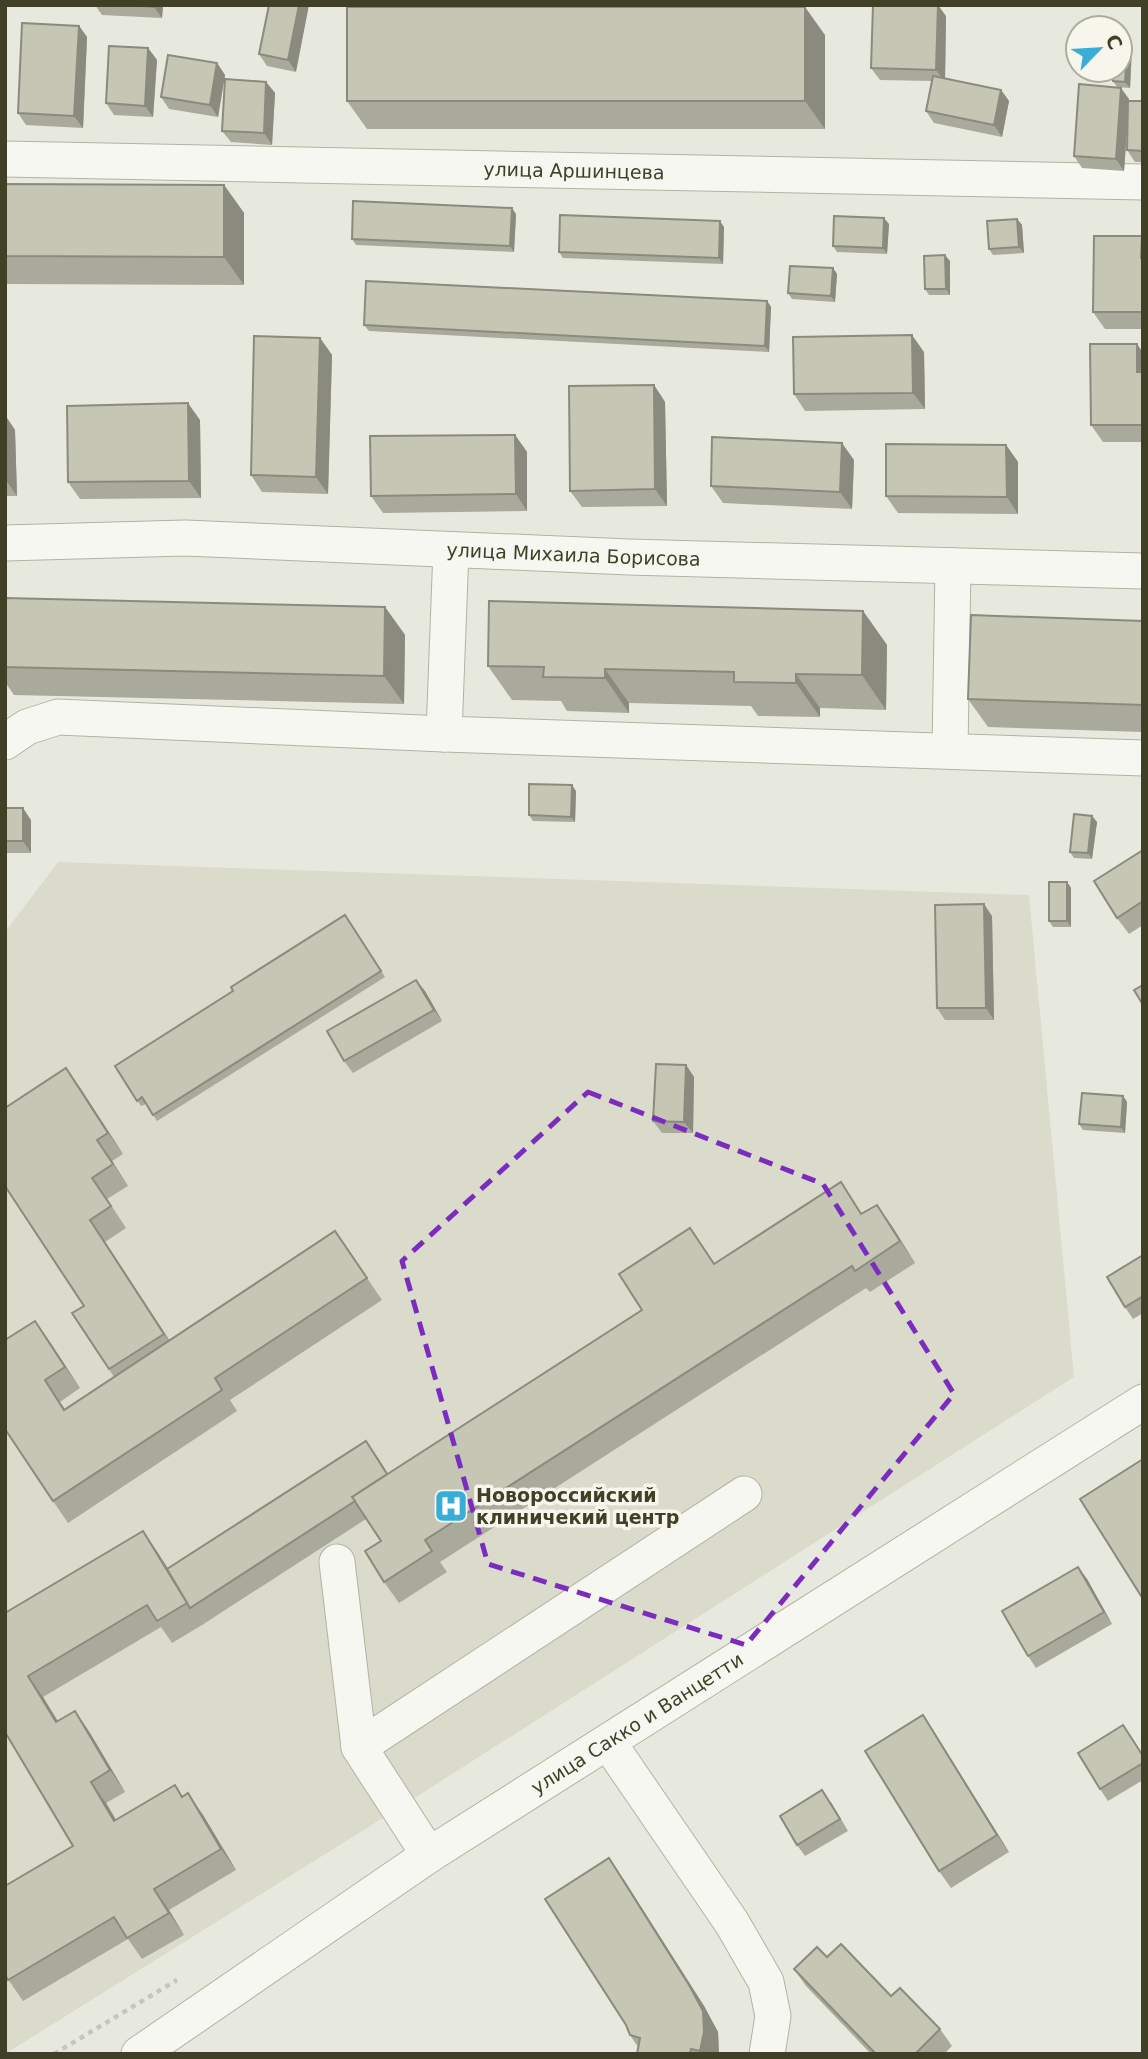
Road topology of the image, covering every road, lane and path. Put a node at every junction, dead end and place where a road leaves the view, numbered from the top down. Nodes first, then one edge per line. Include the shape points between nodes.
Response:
1 (5, 159) edge
2 (1143, 182) edge
3 (5, 543) edge
4 (451, 550) junction
5 (953, 566) junction
6 (1143, 572) edge
7 (444, 734) junction
8 (5, 742) edge
9 (950, 751) junction
10 (1143, 758) edge
11 (1143, 1402) edge
12 (744, 1494) dead end
13 (337, 1562) dead end
14 (608, 1742) junction
15 (359, 1747) junction
16 (429, 1855) junction
17 (139, 2054) edge
18 (767, 2054) edge

1 - 2 street, улица Аршинцева
3 - 4 street, улица Михаила Борисова via 185,538
4 - 5 street, улица Михаила Борисова
4 - 7 street
5 - 6 street, улица Михаила Борисова
5 - 9 street
7 - 8 street via 58,717 27,727
7 - 9 street
9 - 10 street
11 - 14 street, улица Сакко и Ванцетти
12 - 15 street
13 - 15 street
14 - 16 street, улица Сакко и Ванцетти
14 - 18 street via 732,1923 766,1982 773,2016
15 - 16 street
16 - 17 street, улица Сакко и Ванцетти

